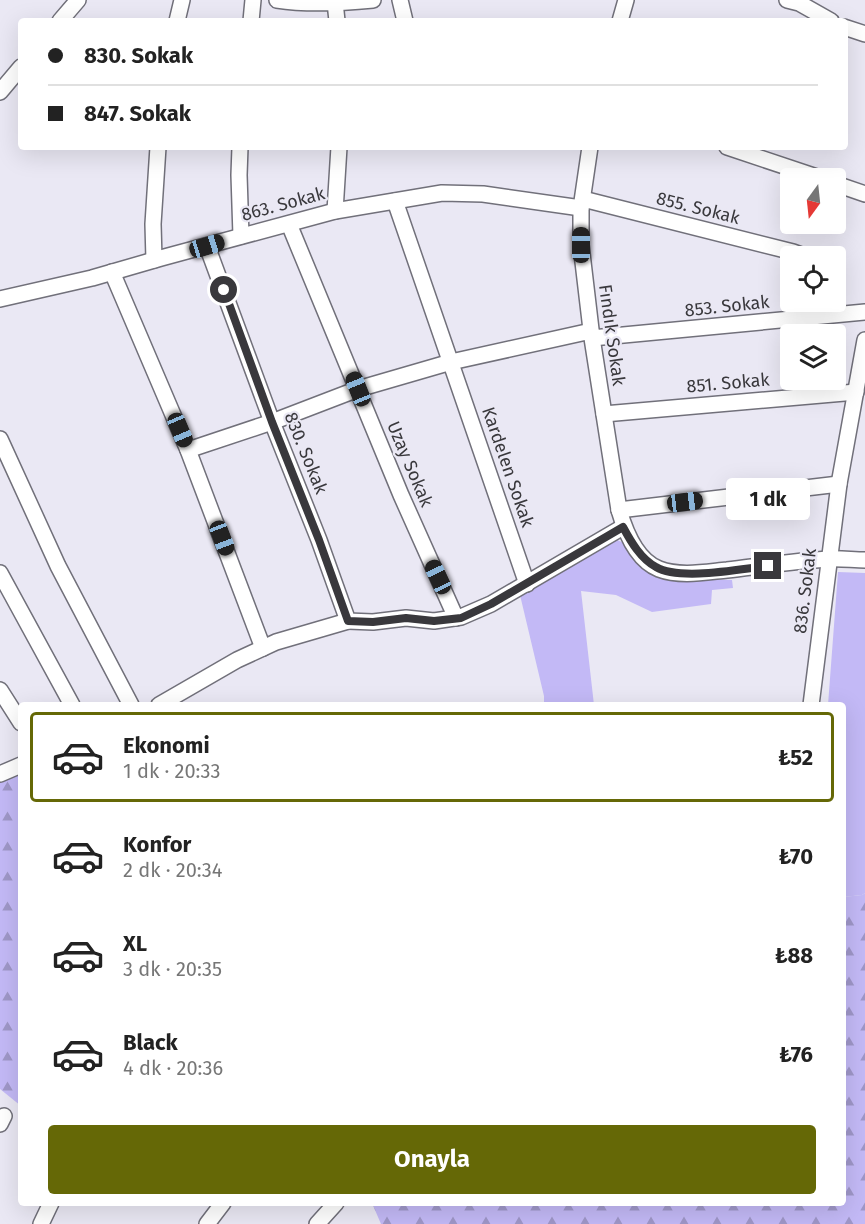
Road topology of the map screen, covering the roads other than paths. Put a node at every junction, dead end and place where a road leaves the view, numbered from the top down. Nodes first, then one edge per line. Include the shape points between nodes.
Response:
1 (78, 0) edge
2 (182, 0) edge
3 (253, 0) edge
4 (277, 0) edge
5 (373, 0) edge
6 (400, 0) edge
7 (626, 0) edge
8 (787, 0) edge
9 (335, 2) junction
10 (63, 18) edge
11 (178, 18) edge
12 (251, 18) edge
13 (337, 18) edge
14 (404, 18) edge
15 (621, 18) edge
16 (826, 18) edge
17 (848, 28) edge
18 (865, 34) edge
19 (18, 71) edge
20 (0, 92) edge
21 (158, 150) edge
22 (240, 150) edge
23 (339, 150) edge
24 (590, 150) edge
25 (736, 150) edge
26 (790, 168) edge
27 (846, 187) edge
28 (865, 194) edge
29 (395, 201) junction
30 (582, 204) junction
31 (335, 210) junction
32 (289, 224) junction
33 (241, 236) junction
34 (207, 246) junction
35 (780, 249) edge
36 (154, 260) junction
37 (112, 273) junction
38 (0, 299) edge
39 (805, 312) edge
40 (865, 312) edge
41 (804, 318) junction
42 (592, 335) junction
43 (865, 340) edge
44 (451, 362) junction
45 (358, 389) junction
46 (856, 392) junction
47 (604, 414) junction
48 (272, 422) junction
49 (0, 439) edge
50 (188, 450) junction
51 (839, 484) junction
52 (619, 510) junction
53 (623, 527) junction
54 (828, 559) junction
55 (865, 560) edge
56 (0, 573) edge
57 (527, 584) junction
58 (456, 618) junction
59 (348, 621) junction
60 (263, 648) junction
61 (0, 690) edge
62 (70, 702) edge
63 (129, 702) edge
64 (164, 702) edge
65 (811, 702) edge
66 (18, 718) edge
67 (18, 766) edge
68 (0, 774) edge
69 (50, 1206) edge
70 (221, 1206) edge
71 (333, 1206) edge
72 (41, 1224) edge
73 (207, 1224) edge
74 (317, 1224) edge

1 - 10 street
2 - 11 street
3 - 12 street
4 - 9 street
5 - 9 street
6 - 14 street
7 - 15 street
8 - 16 street
9 - 13 street
17 - 18 street
19 - 20 street
21 - 36 street
22 - 33 street
23 - 31 street
24 - 30 street, Fındık Sokak
25 - 26 street
27 - 28 street
29 - 30 street, 863. Sokak via 442,193
29 - 31 street, 863. Sokak
29 - 44 street, Kardelen Sokak
30 - 35 street, 855. Sokak
30 - 42 street, Fındık Sokak via 581,245
31 - 32 street, 863. Sokak
32 - 33 street, 863. Sokak
32 - 45 street, Uzay Sokak
33 - 34 street, 863. Sokak
34 - 36 street, 863. Sokak
34 - 48 street, 830. Sokak
36 - 37 street, 863. Sokak
37 - 38 street, 863. Sokak
37 - 50 street
39 - 41 street
40 - 41 street, 853. Sokak
41 - 42 street, 853. Sokak
42 - 44 street
42 - 47 street, Fındık Sokak
43 - 46 street, 836. Sokak
44 - 45 street
44 - 57 street, Kardelen Sokak
45 - 48 street
45 - 58 street, Uzay Sokak
46 - 47 street, 851. Sokak
46 - 51 street, 836. Sokak
47 - 52 street, Fındık Sokak
48 - 50 street
48 - 59 street, 830. Sokak
49 - 63 street via 58,566
50 - 60 street
51 - 52 street
51 - 54 street, 836. Sokak
52 - 53 street, Fındık Sokak
53 - 54 street via 647,561 676,573
53 - 57 street
54 - 55 street
54 - 65 street, 836. Sokak
56 - 62 street
57 - 58 street
58 - 59 street
59 - 60 street
60 - 64 street
61 - 66 street
67 - 68 street
69 - 72 street
70 - 73 street
71 - 74 street

